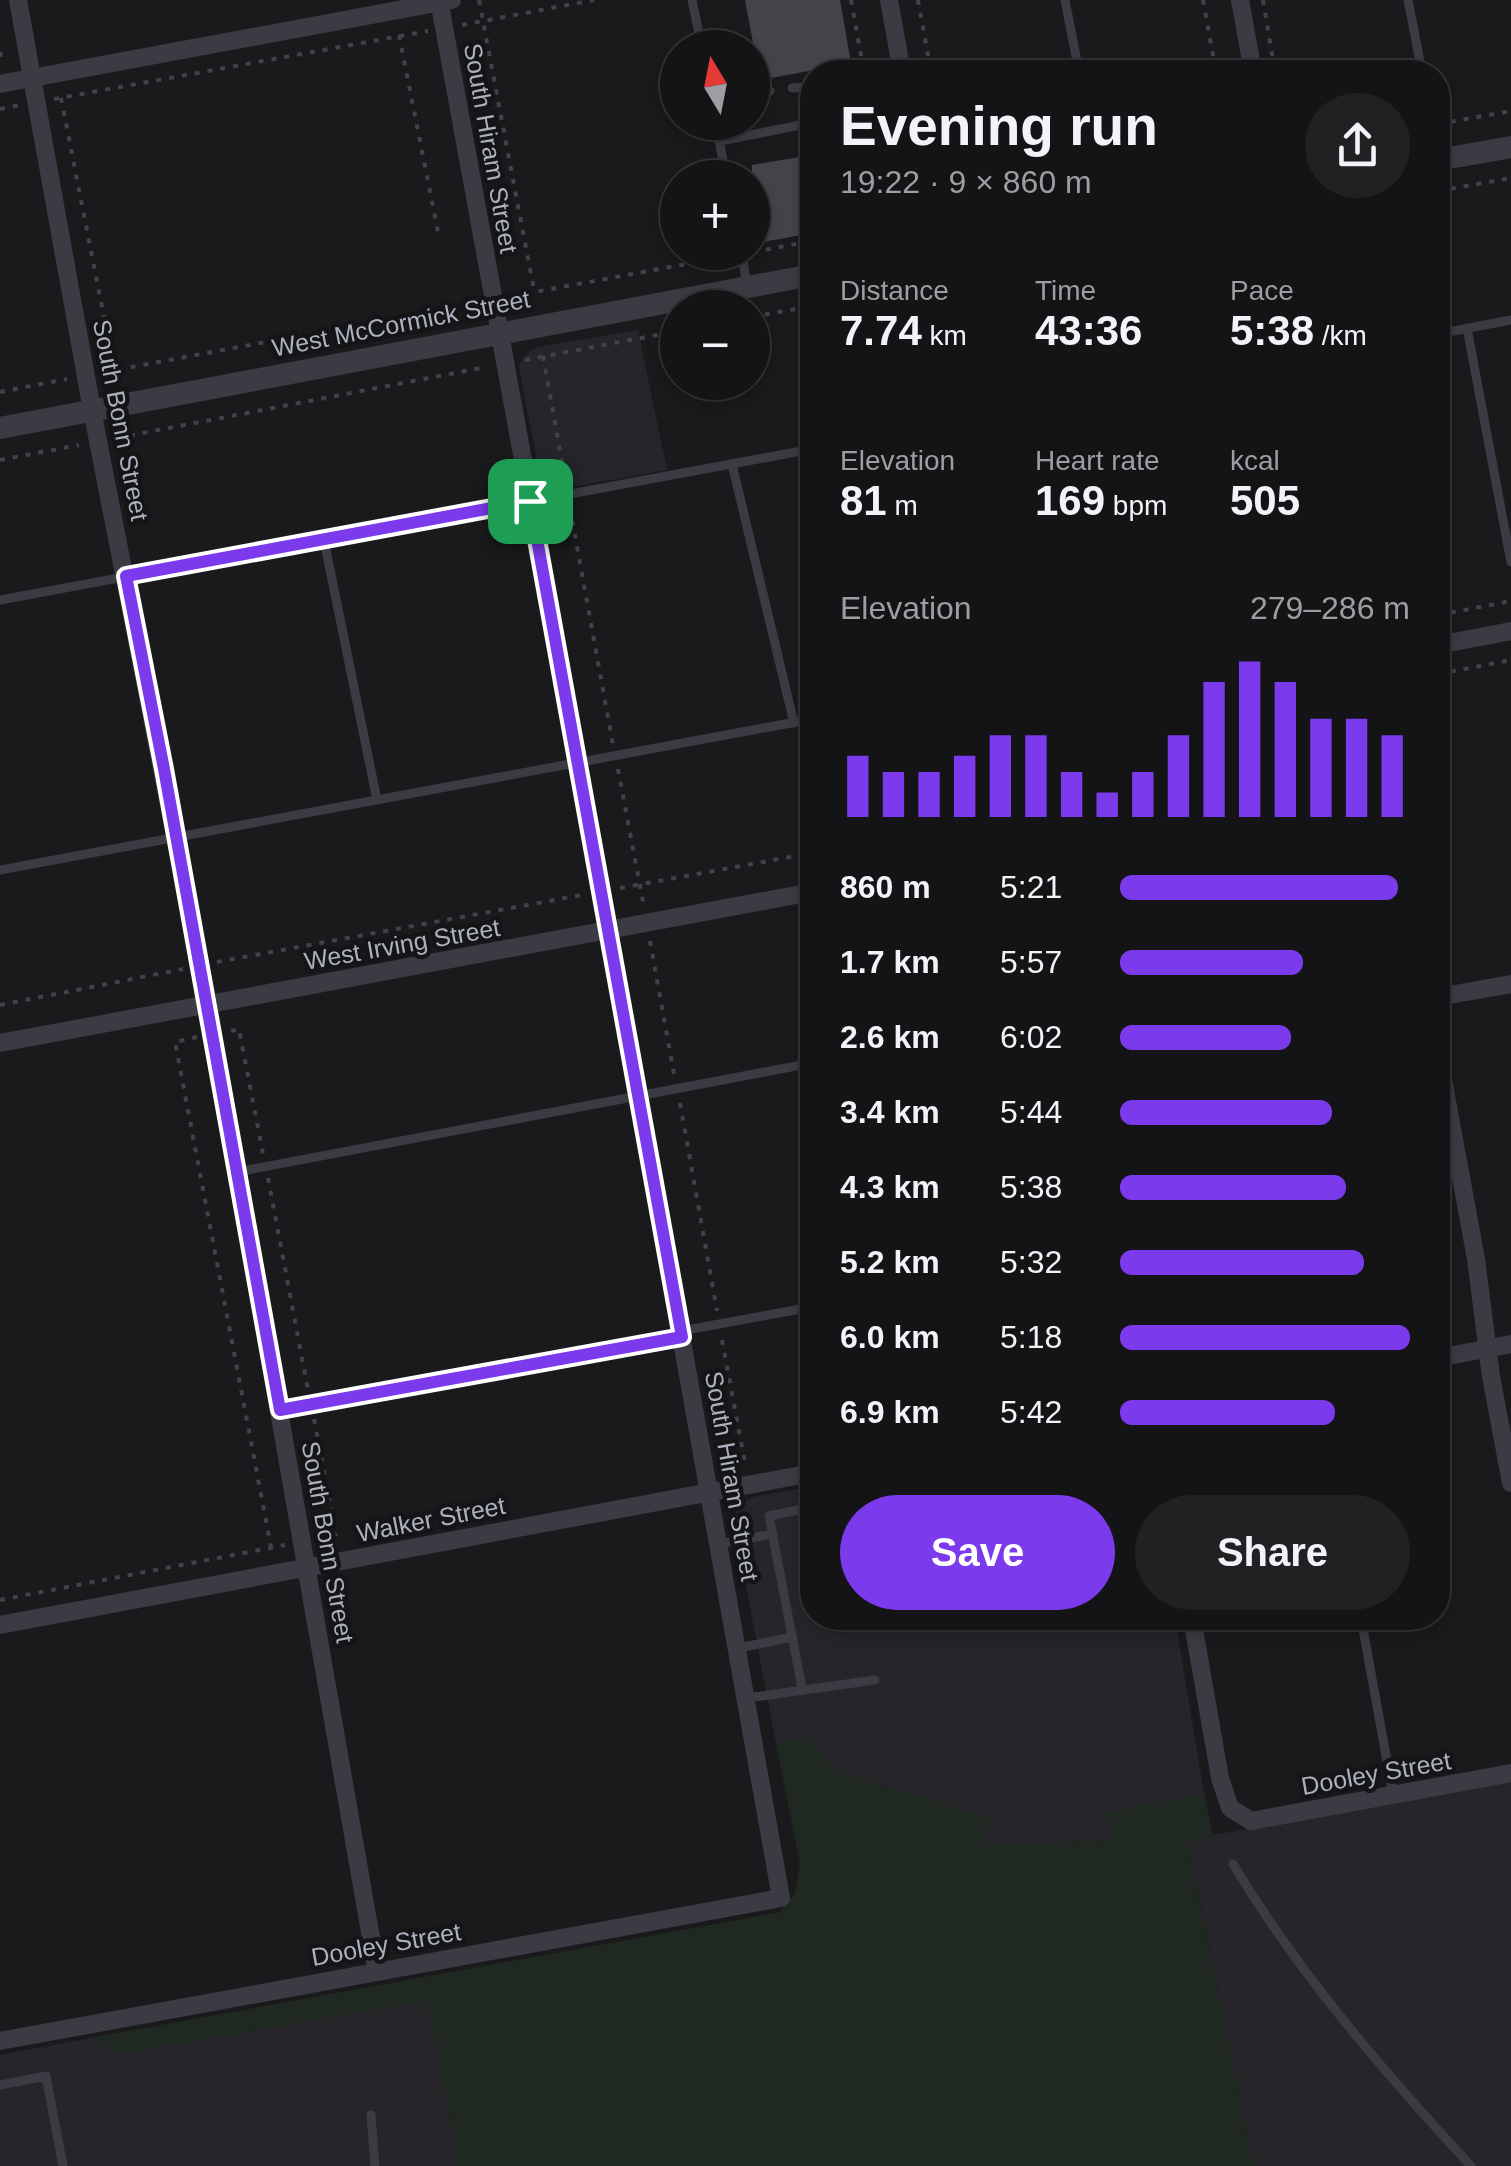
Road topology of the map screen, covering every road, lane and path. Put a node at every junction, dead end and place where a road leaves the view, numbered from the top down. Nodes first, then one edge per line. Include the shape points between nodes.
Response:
1 (18, 0) edge
2 (480, 0) edge
3 (594, 0) edge
4 (692, 0) edge
5 (850, 0) edge
6 (888, 0) edge
7 (918, 0) edge
8 (1066, 0) edge
9 (1203, 0) edge
10 (1240, 0) edge
11 (1262, 0) edge
12 (1408, 0) edge
13 (443, 1) edge
14 (394, 11) junction
15 (483, 21) junction
16 (444, 28) junction
17 (698, 30) edge
18 (399, 36) junction
19 (862, 60) edge
20 (900, 60) edge
21 (929, 60) edge
22 (1077, 60) edge
23 (1214, 60) edge
24 (1250, 60) edge
25 (1274, 60) edge
26 (1420, 60) edge
27 (32, 78) junction
28 (0, 84) edge
29 (792, 88) dead end
30 (800, 88) edge
31 (61, 98) junction
32 (36, 102) junction
33 (0, 109) edge
34 (1511, 111) edge
35 (1450, 122) edge
36 (800, 125) edge
37 (720, 141) joint
38 (1511, 146) edge
39 (1450, 157) edge
40 (723, 160) edge
41 (1511, 178) edge
42 (1450, 189) edge
43 (438, 232) dead end
44 (800, 243) edge
45 (770, 249) edge
46 (660, 269) edge
47 (747, 270) edge
48 (800, 277) edge
49 (748, 286) junction
50 (535, 292) junction
51 (494, 300) junction
52 (800, 308) edge
53 (770, 314) edge
54 (1511, 320) edge
55 (1467, 328) junction
56 (499, 332) junction
57 (1450, 332) edge
58 (660, 334) edge
59 (505, 363) junction
60 (114, 370) junction
61 (86, 375) junction
62 (0, 392) edge
63 (92, 410) junction
64 (0, 428) edge
65 (98, 441) junction
66 (800, 451) edge
67 (0, 460) edge
68 (732, 464) junction
69 (530, 501) junction
70 (324, 540) junction
71 (1511, 562) edge
72 (126, 576) junction
73 (0, 600) edge
74 (1511, 601) edge
75 (1450, 613) edge
76 (1511, 631) edge
77 (1450, 642) edge
78 (1511, 660) edge
79 (1450, 672) edge
80 (800, 722) edge
81 (794, 723) junction
82 (578, 762) junction
83 (376, 800) junction
84 (176, 837) junction
85 (800, 855) edge
86 (0, 870) edge
87 (602, 891) junction
88 (800, 894) edge
89 (610, 931) junction
90 (200, 966) junction
91 (1511, 984) edge
92 (1450, 994) edge
93 (0, 1005) edge
94 (208, 1005) junction
95 (0, 1042) edge
96 (800, 1065) edge
97 (639, 1096) junction
98 (1450, 1117) edge
99 (238, 1172) junction
100 (800, 1309) edge
101 (682, 1334) junction
102 (1511, 1344) edge
103 (1487, 1349) junction
104 (1450, 1356) edge
105 (280, 1410) junction
106 (800, 1475) edge
107 (1511, 1484) edge
108 (710, 1492) junction
109 (800, 1510) edge
110 (773, 1534) junction
111 (719, 1544) junction
112 (271, 1547) dead end
113 (308, 1567) junction
114 (0, 1600) edge
115 (0, 1625) edge
116 (1194, 1630) edge
117 (1362, 1630) edge
118 (793, 1637) junction
119 (738, 1648) junction
120 (875, 1680) dead end
121 (802, 1688) junction
122 (747, 1698) junction
123 (1511, 1773) edge
124 (1393, 1794) junction
125 (1233, 1864) dead end
126 (781, 1898) joint
127 (377, 1972) junction
128 (0, 2041) edge
129 (0, 2085) edge
130 (371, 2115) dead end
131 (63, 2166) edge
132 (376, 2166) edge
133 (1471, 2166) edge

1 - 27 street, South Bonn Street
2 - 15 path
3 - 15 path
4 - 17 lane
5 - 19 path
6 - 20 street
7 - 21 path
8 - 22 lane
9 - 23 path
10 - 24 street
11 - 25 path
12 - 26 lane
13 - 14 street
13 - 16 street, South Hiram Street
14 - 18 path
14 - 27 street
15 - 16 path
15 - 50 path
16 - 18 path
16 - 51 street, South Hiram Street
18 - 31 path
18 - 43 path
27 - 28 street
27 - 32 street, South Bonn Street
29 - 30 lane
31 - 32 path
31 - 60 path
32 - 33 path
32 - 61 street, South Bonn Street
34 - 35 path
36 - 37 lane
37 - 40 lane
38 - 39 street
41 - 42 path
44 - 45 path
46 - 50 path
47 - 49 lane
48 - 49 street, West McCormick Street
49 - 56 street, West McCormick Street
50 - 51 path
51 - 56 street, South Hiram Street
51 - 60 path
52 - 53 path
54 - 55 lane
55 - 57 lane
55 - 71 lane
56 - 59 street, South Hiram Street
56 - 63 street, West McCormick Street
58 - 59 path
59 - 65 path
59 - 69 street, South Hiram Street
60 - 61 path
61 - 62 path
61 - 63 street, South Bonn Street
63 - 64 street, West McCormick Street
63 - 65 street, South Bonn Street
65 - 67 path
65 - 72 street, South Bonn Street
66 - 68 lane
68 - 69 lane
68 - 81 lane
69 - 70 lane
69 - 82 street, South Hiram Street
70 - 72 lane
70 - 83 lane
72 - 73 lane
72 - 84 street, South Bonn Street
74 - 75 path
76 - 77 street
78 - 79 path
80 - 81 lane
81 - 82 lane
82 - 83 lane
82 - 87 street, South Hiram Street
83 - 84 lane
84 - 86 lane
84 - 90 street, South Bonn Street
85 - 87 path
87 - 89 street, South Hiram Street
87 - 90 path
88 - 89 street, West Irving Street
89 - 94 street, West Irving Street
89 - 97 street, South Hiram Street
90 - 93 path
90 - 94 street, South Bonn Street
91 - 92 street
94 - 95 street, West Irving Street
94 - 99 street, South Bonn Street
96 - 97 lane
97 - 99 lane
97 - 101 street, South Hiram Street
98 - 103 street
99 - 105 street, South Bonn Street
100 - 101 lane
101 - 105 lane
101 - 108 street, South Hiram Street
102 - 103 street
103 - 104 street
103 - 107 street
105 - 113 street, South Bonn Street
106 - 108 street, Walker Street
108 - 111 street, South Hiram Street
108 - 113 street, Walker Street
109 - 110 lane via 769,1516
110 - 111 lane
110 - 118 lane
111 - 119 street, South Hiram Street
112 - 114 path
113 - 115 street, Walker Street
113 - 127 street, South Bonn Street
116 - 124 street, Dooley Street via 1230,1808 1250,1821
117 - 124 lane
118 - 119 lane
118 - 121 lane
119 - 122 street, South Hiram Street
120 - 121 lane
121 - 122 lane
122 - 126 street, South Hiram Street
123 - 124 street, Dooley Street
125 - 133 lane via 1324,1999
126 - 127 street, Dooley Street
127 - 128 street, Dooley Street
129 - 131 lane via 46,2076
130 - 132 lane

